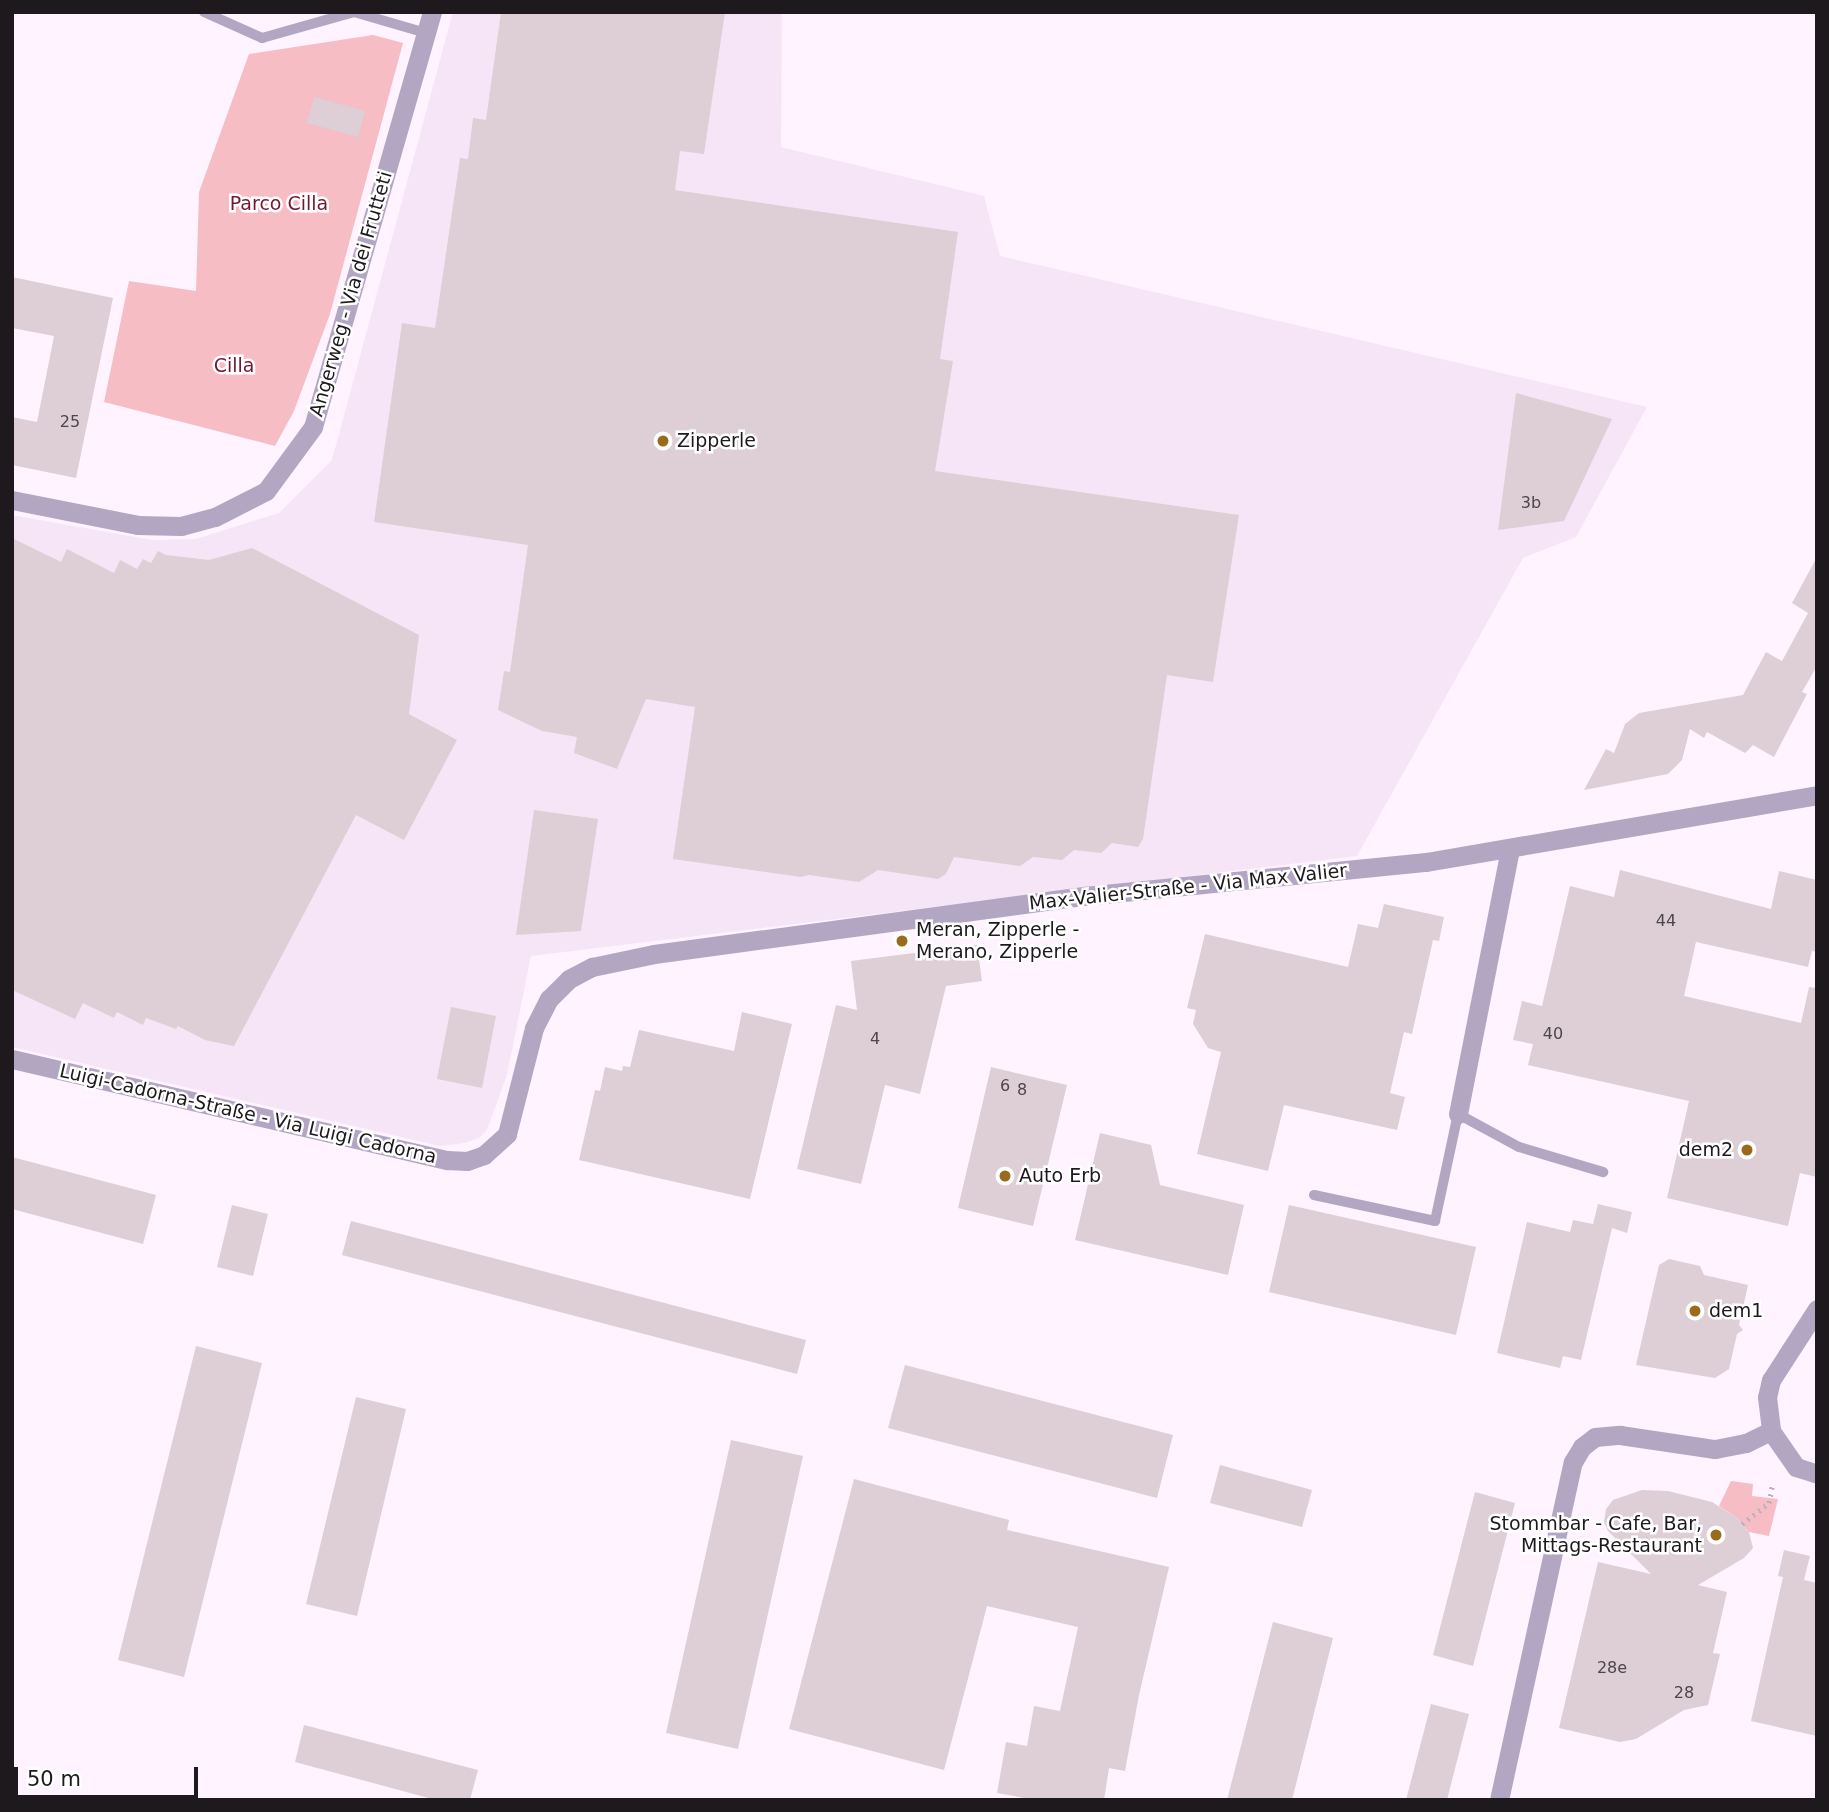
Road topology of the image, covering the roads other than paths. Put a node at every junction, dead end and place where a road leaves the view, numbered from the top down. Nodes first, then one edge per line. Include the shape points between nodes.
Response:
1 (204, 12) edge
2 (432, 12) edge
3 (426, 33) junction
4 (12, 499) edge
5 (1817, 795) edge
6 (1510, 849) junction
7 (12, 1059) edge
8 (1458, 1114) junction
9 (484, 1155) joint
10 (1603, 1172) dead end
11 (1314, 1195) dead end
12 (1817, 1309) edge
13 (1771, 1431) junction
14 (1817, 1475) edge
15 (1499, 1800) edge

1 - 3 lane via 262,38 354,12
2 - 3 street, Angerweg - Via dei Frutteti
3 - 4 street, Angerweg - Via dei Frutteti via 313,427 266,491 215,517 181,526 138,525
5 - 6 street, Max-Valier-Straße - Via Max Valier
6 - 8 street
6 - 9 street, Max-Valier-Straße - Via Max Valier via 1426,863 1084,896 654,954 592,967 569,979 549,999 534,1028 507,1134
7 - 9 street, Luigi-Cadorna-Straße - Via Luigi Cadorna via 447,1160 467,1161
8 - 10 lane via 1519,1147
8 - 11 lane via 1435,1221
12 - 13 street via 1771,1380 1767,1396
13 - 14 street via 1796,1467
13 - 15 street via 1746,1443 1715,1449 1620,1435 1595,1437 1582,1447 1573,1462

